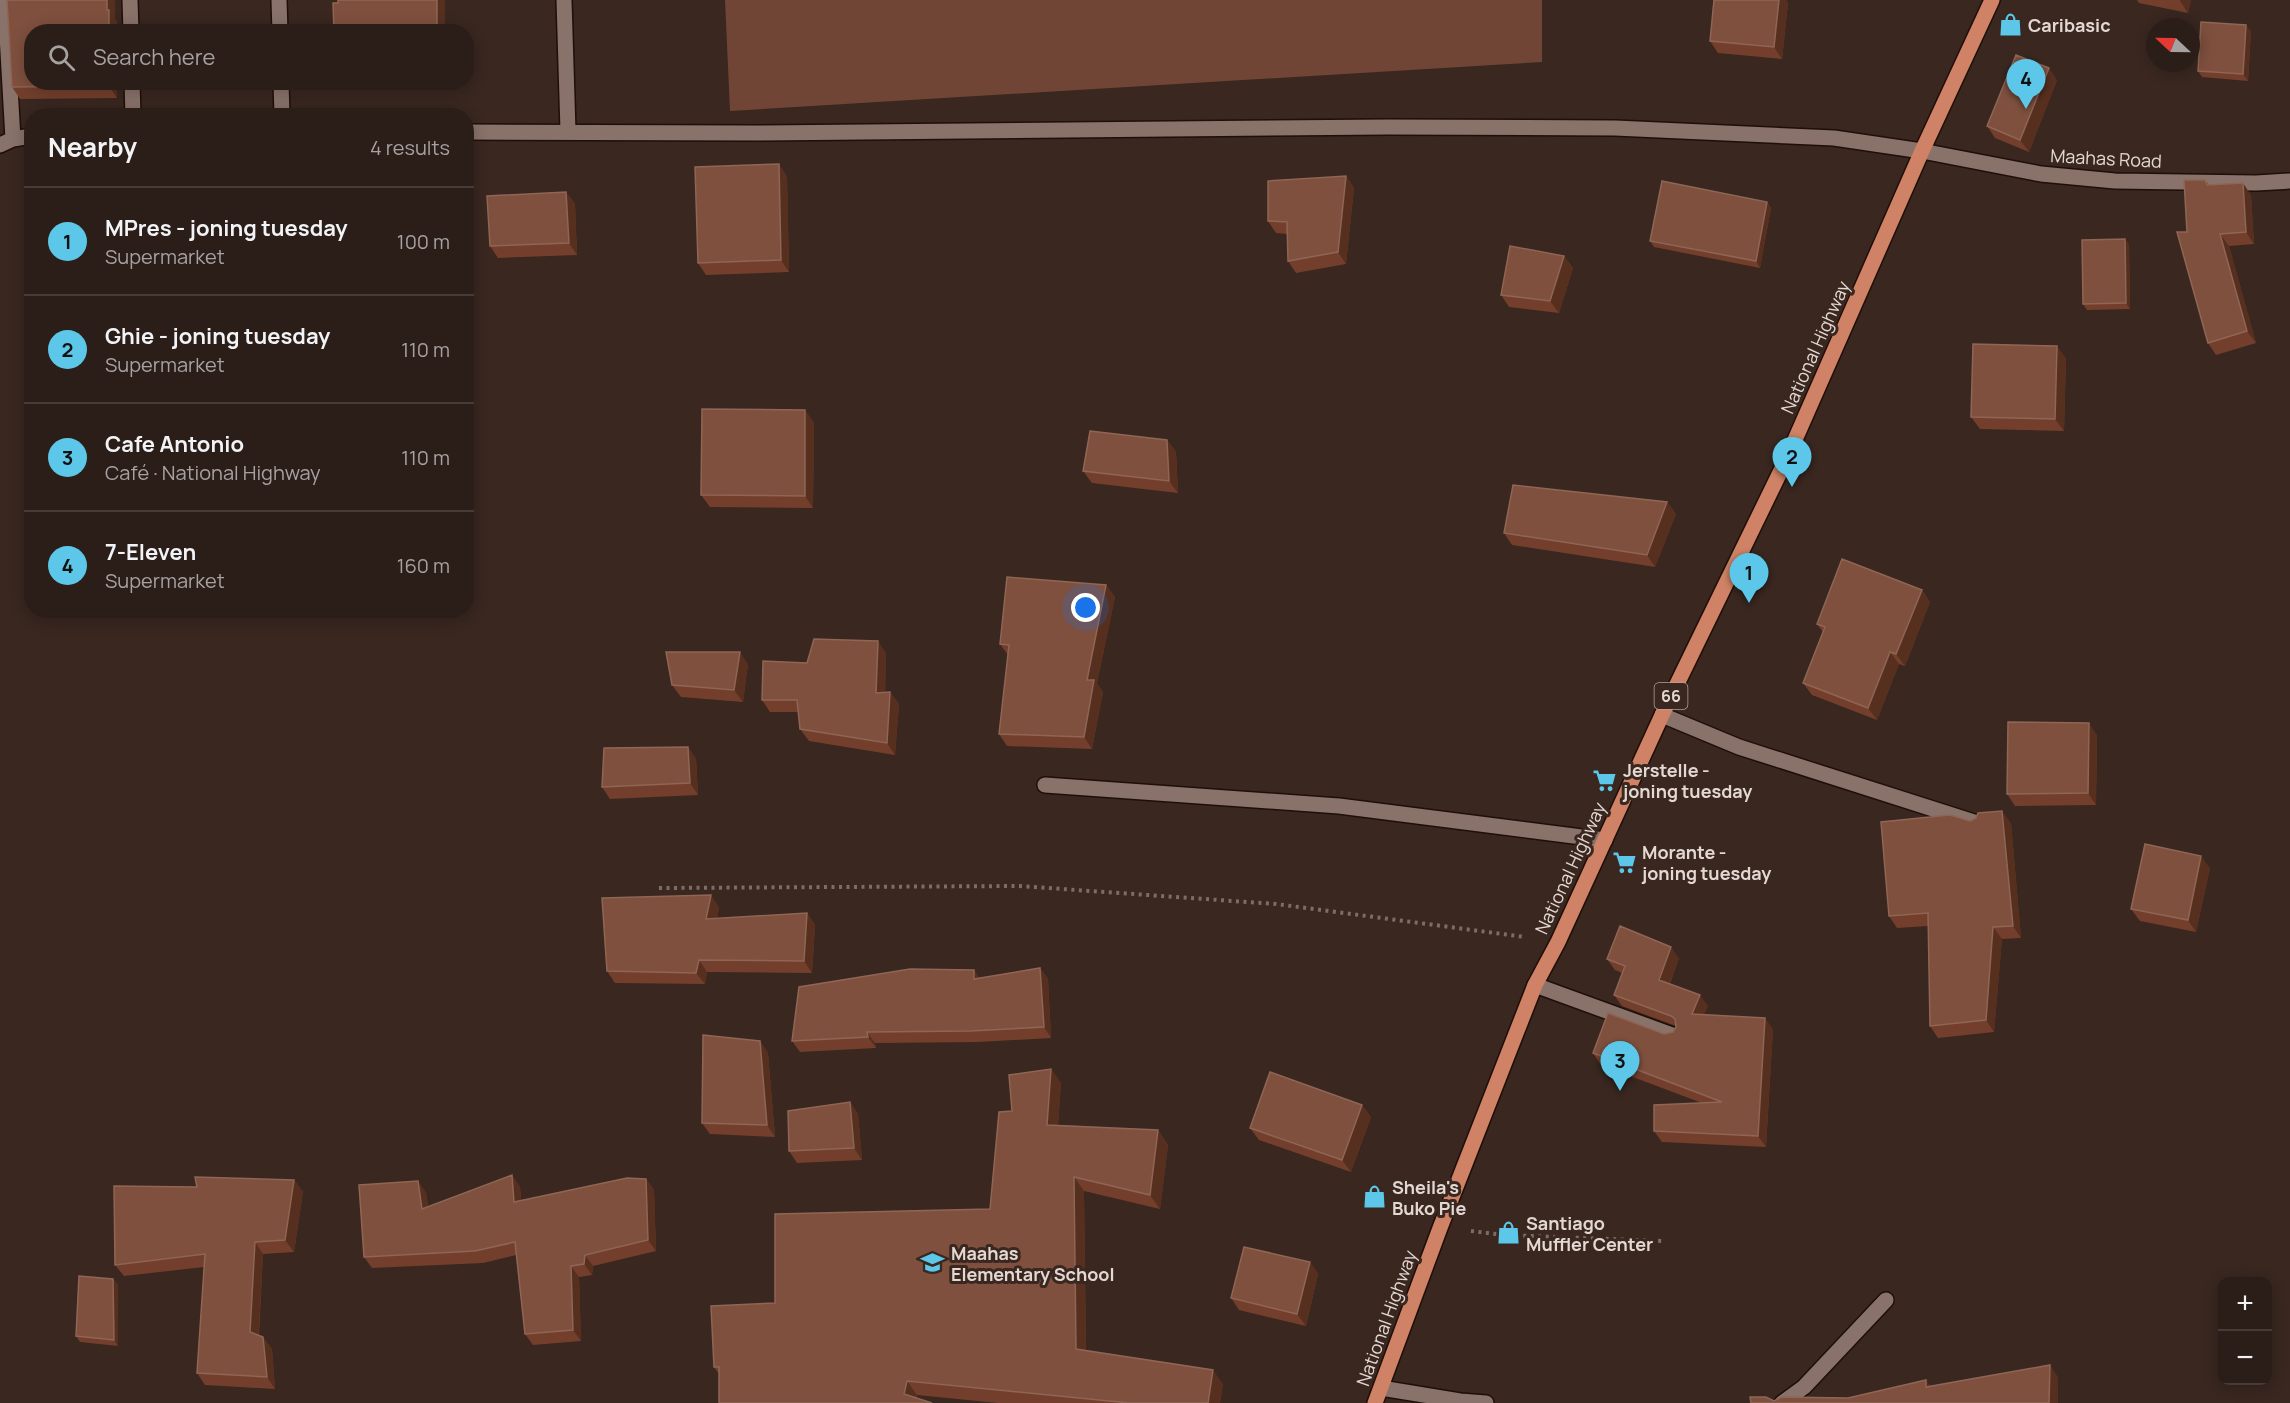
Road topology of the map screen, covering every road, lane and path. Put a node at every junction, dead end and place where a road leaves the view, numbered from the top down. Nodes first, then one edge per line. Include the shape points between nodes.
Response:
1 (5, 0) edge
2 (130, 0) edge
3 (279, 0) edge
4 (564, 0) edge
5 (1992, 0) edge
6 (131, 24) edge
7 (280, 24) edge
8 (132, 90) edge
9 (281, 90) edge
10 (133, 108) edge
11 (282, 108) edge
12 (474, 132) edge
13 (568, 132) junction
14 (24, 138) edge
15 (6, 142) edge
16 (1922, 151) junction
17 (2290, 181) edge
18 (1662, 715) junction
19 (1045, 785) dead end
20 (1977, 824) edge
21 (1605, 840) junction
22 (659, 888) dead end
23 (1558, 942) junction
24 (1535, 985) junction
25 (1675, 1036) edge
26 (1440, 1228) junction
27 (1663, 1241) dead end
28 (1886, 1300) dead end
29 (1381, 1388) junction
30 (1375, 1403) edge
31 (1486, 1403) edge
32 (1782, 1403) edge

1 - 15 street
2 - 6 street
3 - 7 street
4 - 13 street
5 - 16 main road, National Highway / 66
8 - 10 street
9 - 11 street
12 - 13 street, Maahas Road
13 - 16 street, Maahas Road via 1615,128 1834,138
14 - 15 street
16 - 17 street, Maahas Road via 2041,174 2115,181
16 - 18 main road, National Highway / 66 via 1787,458
18 - 20 street via 1739,747
18 - 21 main road, National Highway / 66
19 - 21 street via 1339,806
21 - 23 main road, National Highway / 66
22 - 23 path via 1019,886 1276,904
23 - 24 main road, National Highway / 66
24 - 25 street
24 - 26 main road, National Highway / 66
26 - 27 path via 1504,1235
26 - 29 main road, National Highway / 66
28 - 32 street via 1804,1387
29 - 30 main road, National Highway / 66
29 - 31 street

